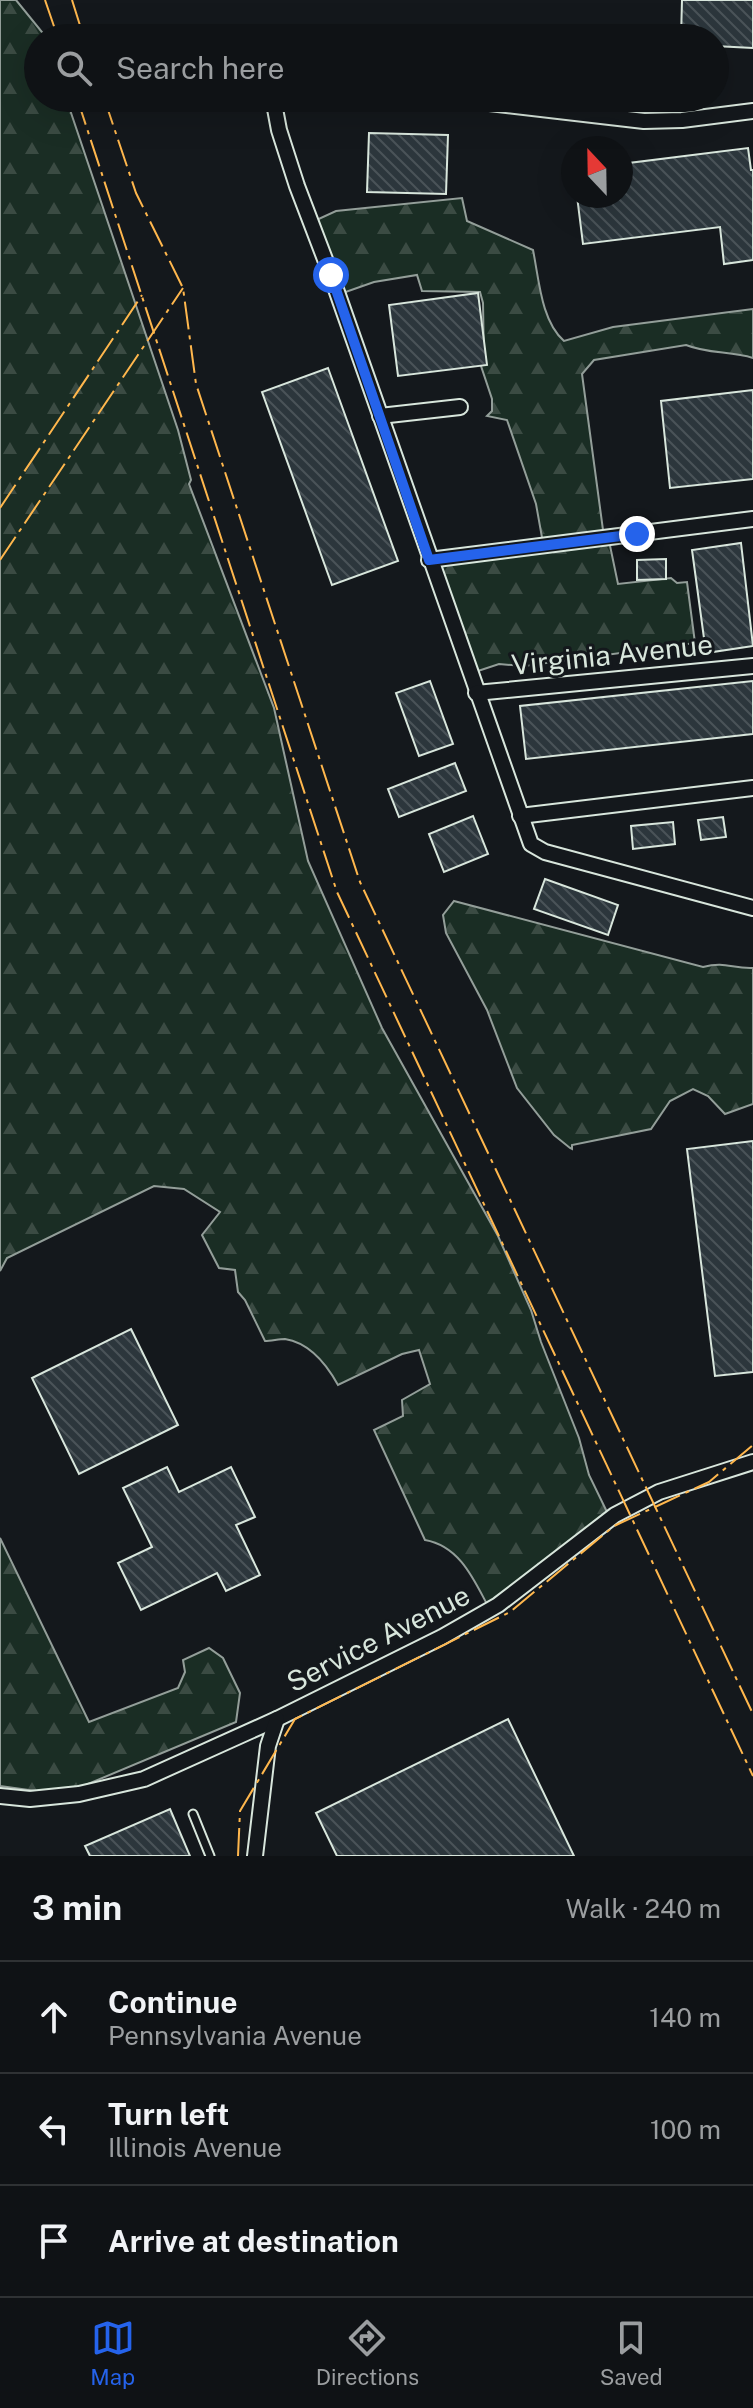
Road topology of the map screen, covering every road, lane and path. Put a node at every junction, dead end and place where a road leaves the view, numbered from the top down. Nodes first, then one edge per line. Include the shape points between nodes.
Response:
1 (753, 111) edge
2 (276, 112) edge
3 (567, 112) edge
4 (460, 407) dead end
5 (380, 416) junction
6 (753, 519) edge
7 (429, 560) junction
8 (753, 666) edge
9 (476, 693) junction
10 (753, 788) edge
11 (520, 816) junction
12 (753, 908) edge
13 (753, 1462) edge
14 (277, 1719) junction
15 (0, 1796) edge
16 (193, 1814) dead end
17 (210, 1856) edge
18 (255, 1856) edge

1 - 3 street via 644,121
2 - 5 street
4 - 5 street
5 - 7 street
6 - 7 street
7 - 9 street
8 - 9 street, Virginia Avenue
9 - 11 street
10 - 11 street
11 - 12 street via 531,844 545,852
13 - 14 street, Service Avenue via 659,1492 615,1515 498,1605
14 - 15 street, Service Avenue via 144,1779 79,1794
14 - 18 street via 265,1761
16 - 17 lane

